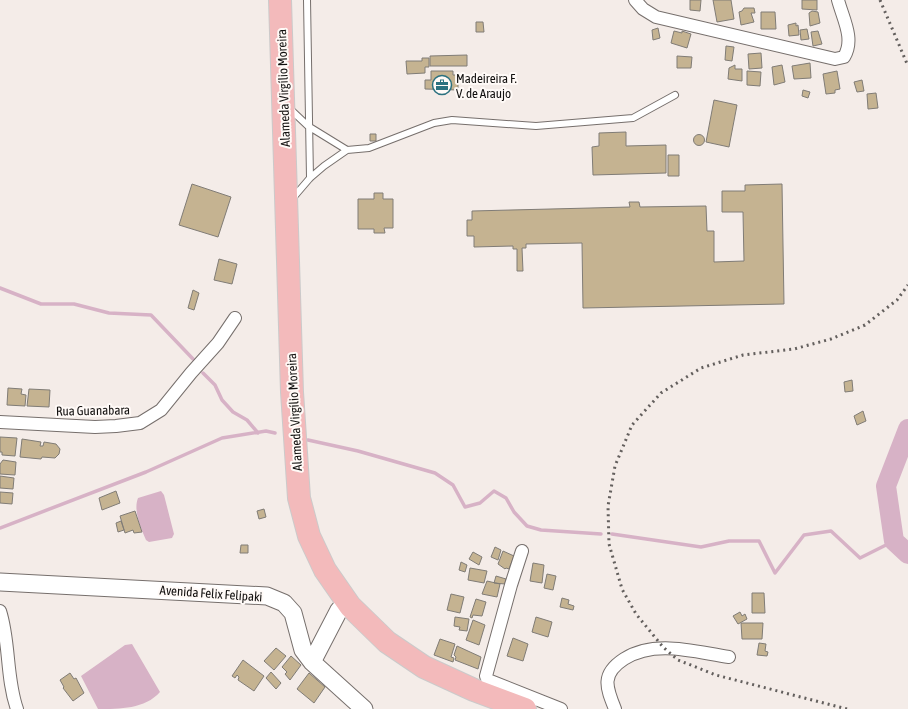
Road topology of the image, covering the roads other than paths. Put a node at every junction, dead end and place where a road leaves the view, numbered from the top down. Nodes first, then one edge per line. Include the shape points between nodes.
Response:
1 (268, 0) edge
2 (280, 0) edge
3 (307, 0) edge
4 (635, 0) edge
5 (838, 0) edge
6 (675, 95) dead end
7 (282, 103) junction
8 (308, 126) junction
9 (347, 150) junction
10 (310, 178) junction
11 (286, 207) junction
12 (235, 318) dead end
13 (0, 422) edge
14 (522, 551) dead end
15 (0, 582) edge
16 (339, 610) junction
17 (0, 611) edge
18 (729, 657) dead end
19 (312, 662) junction
20 (17, 709) edge
21 (364, 709) edge
22 (492, 709) edge
23 (525, 709) edge
24 (561, 709) edge
25 (615, 709) edge

1 - 16 highway, Alameda Virgílio Moreira via 281,392 288,500 298,540 315,575
2 - 7 highway, Alameda Virgílio Moreira
3 - 8 lane
4 - 5 street via 656,17 835,59 844,57 849,49 849,38
6 - 9 lane via 633,118 536,126 452,120 423,127 369,148
7 - 8 lane
7 - 11 highway, Alameda Virgílio Moreira via 286,136
8 - 9 lane
8 - 10 lane
9 - 10 lane
10 - 11 lane
11 - 23 highway, Alameda Virgílio Moreira via 292,392 299,498 309,536 325,570 350,606 387,642 424,667 474,690
12 - 13 street, Rua Guanabara via 218,343 161,410 140,423 95,427
14 - 24 street via 486,676 488,680
15 - 19 street, Avenida Felix Felipaki via 267,596 284,603 293,612 303,650
16 - 19 street
16 - 22 highway, Alameda Virgílio Moreira via 379,650 419,677
17 - 20 street
18 - 25 street via 663,647 636,651 613,666 608,676 608,691
19 - 21 street, Avenida Felix Felipaki

